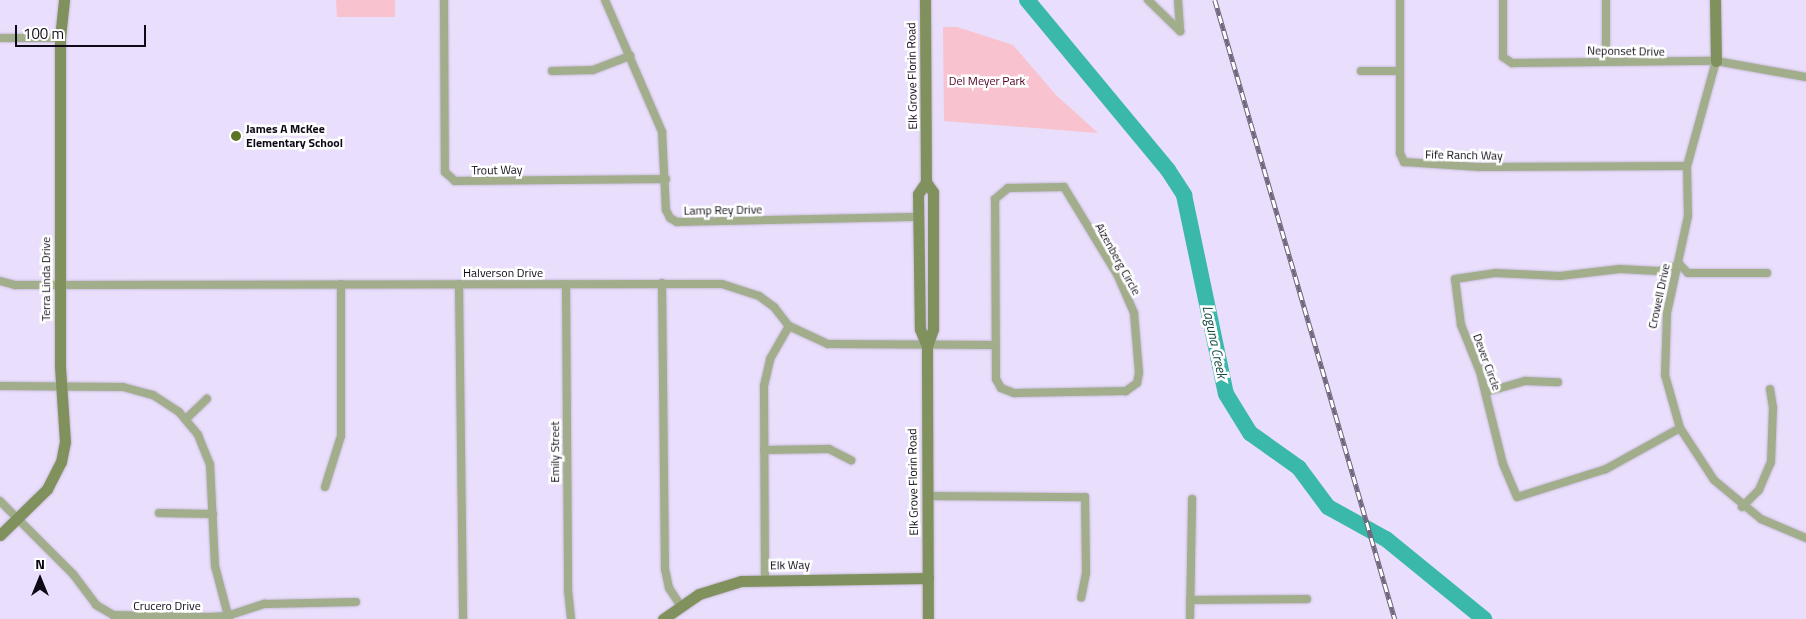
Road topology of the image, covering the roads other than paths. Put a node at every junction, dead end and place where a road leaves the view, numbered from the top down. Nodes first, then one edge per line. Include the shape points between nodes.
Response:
1 (64, 0) edge
2 (444, 0) edge
3 (605, 0) edge
4 (925, 0) edge
5 (1148, 0) edge
6 (1178, 0) edge
7 (1400, 0) edge
8 (1503, 0) edge
9 (1606, 0) edge
10 (1715, 0) edge
11 (0, 38) edge
12 (60, 38) junction
13 (630, 56) junction
14 (1606, 61) junction
15 (1716, 61) junction
16 (552, 71) dead end
17 (1361, 71) dead end
18 (1400, 71) junction
19 (1806, 77) edge
20 (1687, 166) junction
21 (666, 179) junction
22 (926, 182) junction
23 (919, 217) junction
24 (1680, 264) junction
25 (1767, 273) dead end
26 (0, 281) edge
27 (662, 283) junction
28 (340, 284) junction
29 (459, 284) junction
30 (566, 284) junction
31 (60, 285) junction
32 (789, 326) junction
33 (996, 345) junction
34 (927, 346) junction
35 (1558, 382) dead end
36 (0, 386) edge
37 (62, 386) junction
38 (1770, 389) dead end
39 (1486, 392) junction
40 (207, 400) dead end
41 (186, 419) junction
42 (1680, 428) junction
43 (764, 450) junction
44 (851, 460) dead end
45 (325, 488) dead end
46 (927, 496) junction
47 (1192, 499) dead end
48 (0, 501) edge
49 (1742, 507) junction
50 (159, 513) dead end
51 (213, 514) junction
52 (17, 518) junction
53 (0, 535) edge
54 (1806, 538) edge
55 (928, 578) junction
56 (765, 579) junction
57 (1080, 598) dead end
58 (1307, 599) dead end
59 (1190, 600) junction
60 (356, 602) dead end
61 (680, 605) junction
62 (228, 617) edge
63 (463, 619) edge
64 (571, 619) edge
65 (663, 619) edge
66 (928, 619) edge
67 (1190, 619) edge

1 - 12 street, Terra Linda Drive
2 - 21 street, Trout Way via 445,172 455,181
3 - 13 street, Lamp Rey Drive
4 - 22 street, Elk Grove Florin Road
5 - 6 street via 1180,31
7 - 18 street, Fife Ranch Way
8 - 14 street, Neponset Drive via 1503,57 1512,63
9 - 14 street
10 - 15 street, Crowell Drive
11 - 12 street
12 - 31 street, Terra Linda Drive
13 - 16 street via 593,70
13 - 21 street, Lamp Rey Drive via 662,132
14 - 15 street, Neponset Drive
15 - 19 street, Neponset Drive
15 - 20 street, Crowell Drive
17 - 18 street
18 - 20 street, Fife Ranch Way via 1400,153 1404,162 1410,165
20 - 24 street, Crowell Drive via 1688,216
21 - 23 street, Lamp Rey Drive via 666,210 677,222
22 - 23 street, Elk Grove Florin Road via 918,194
22 - 34 street, Elk Grove Florin Road via 933,192 933,329
23 - 34 street, Elk Grove Florin Road via 920,329
24 - 25 street via 1688,273
24 - 39 street, Dever Circle via 1658,271 1620,269 1560,276 1495,273 1455,279 1462,325
24 - 42 street, Crowell Drive via 1667,313 1664,355 1669,396
26 - 31 street, Halverson Drive via 16,285
27 - 30 street, Halverson Drive
27 - 32 street, Halverson Drive via 722,284 741,288 767,301
27 - 61 street via 665,570 669,588
28 - 29 street, Halverson Drive
28 - 31 street, Halverson Drive
28 - 45 street via 341,436
29 - 30 street, Halverson Drive
29 - 63 street
30 - 64 street, Emily Street via 568,590
31 - 37 street, Terra Linda Drive
32 - 34 street, Halverson Drive via 818,341 838,346
32 - 43 street via 774,350 765,377
33 - 33 street, Aizenberg Circle via 996,379 1009,393 1121,392 1137,383 1138,344 1127,293 1064,187 1008,188 997,196
33 - 34 street
34 - 46 street, Elk Grove Florin Road
35 - 39 street via 1525,381
36 - 37 street
37 - 41 street via 133,388 162,400
37 - 52 street, Terra Linda Drive via 66,432 62,462 47,489
38 - 49 street via 1774,408 1771,462 1759,490
39 - 42 street, Dever Circle via 1503,464 1517,497 1606,470
40 - 41 street
41 - 51 street via 198,435 210,464
42 - 49 street, Crowell Drive via 1700,464
43 - 44 street via 829,450
43 - 56 street
46 - 55 street, Elk Grove Florin Road
46 - 57 street via 1085,497 1086,573
47 - 59 street
48 - 52 street, Crucero Drive
49 - 54 street, Crowell Drive via 1770,524
50 - 51 street
51 - 62 street via 215,566
52 - 53 street, Terra Linda Drive
52 - 62 street, Crucero Drive via 104,611 123,617
55 - 56 street, Elk Way
55 - 66 street, Elk Grove Florin Road
56 - 61 street, Elk Way via 720,586
58 - 59 street
59 - 67 street
60 - 62 street, Crucero Drive via 265,604
61 - 65 street, Elk Way

